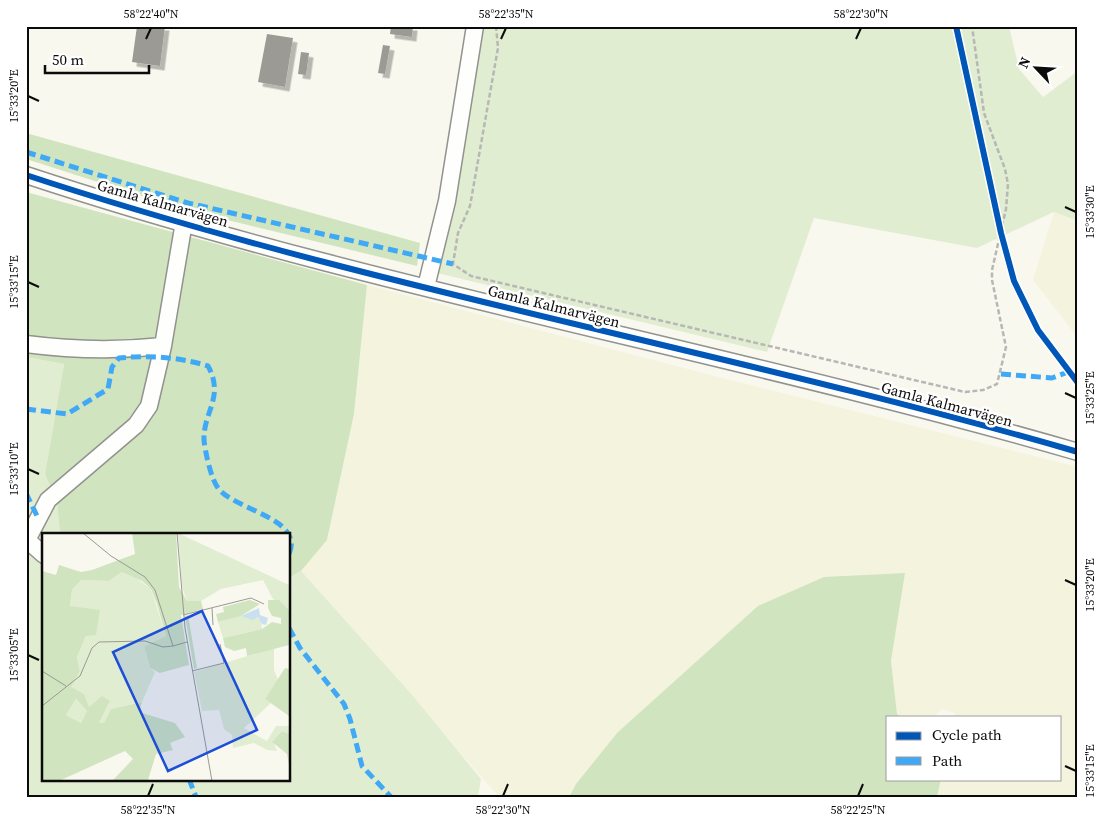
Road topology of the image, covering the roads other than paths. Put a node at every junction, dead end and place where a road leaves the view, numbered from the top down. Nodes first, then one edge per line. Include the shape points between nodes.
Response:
1 (475, 26) edge
2 (26, 174) edge
3 (184, 222) junction
4 (426, 287) junction
5 (26, 344) edge
6 (163, 346) junction
7 (1078, 452) edge
8 (26, 541) edge
9 (42, 553) edge

1 - 4 street via 447,201
2 - 3 street, Gamla Kalmarvägen
3 - 4 street, Gamla Kalmarvägen
3 - 6 street
4 - 7 street, Gamla Kalmarvägen via 827,385
5 - 6 street via 129,350
6 - 8 street via 149,406 136,425 48,500
8 - 9 street

